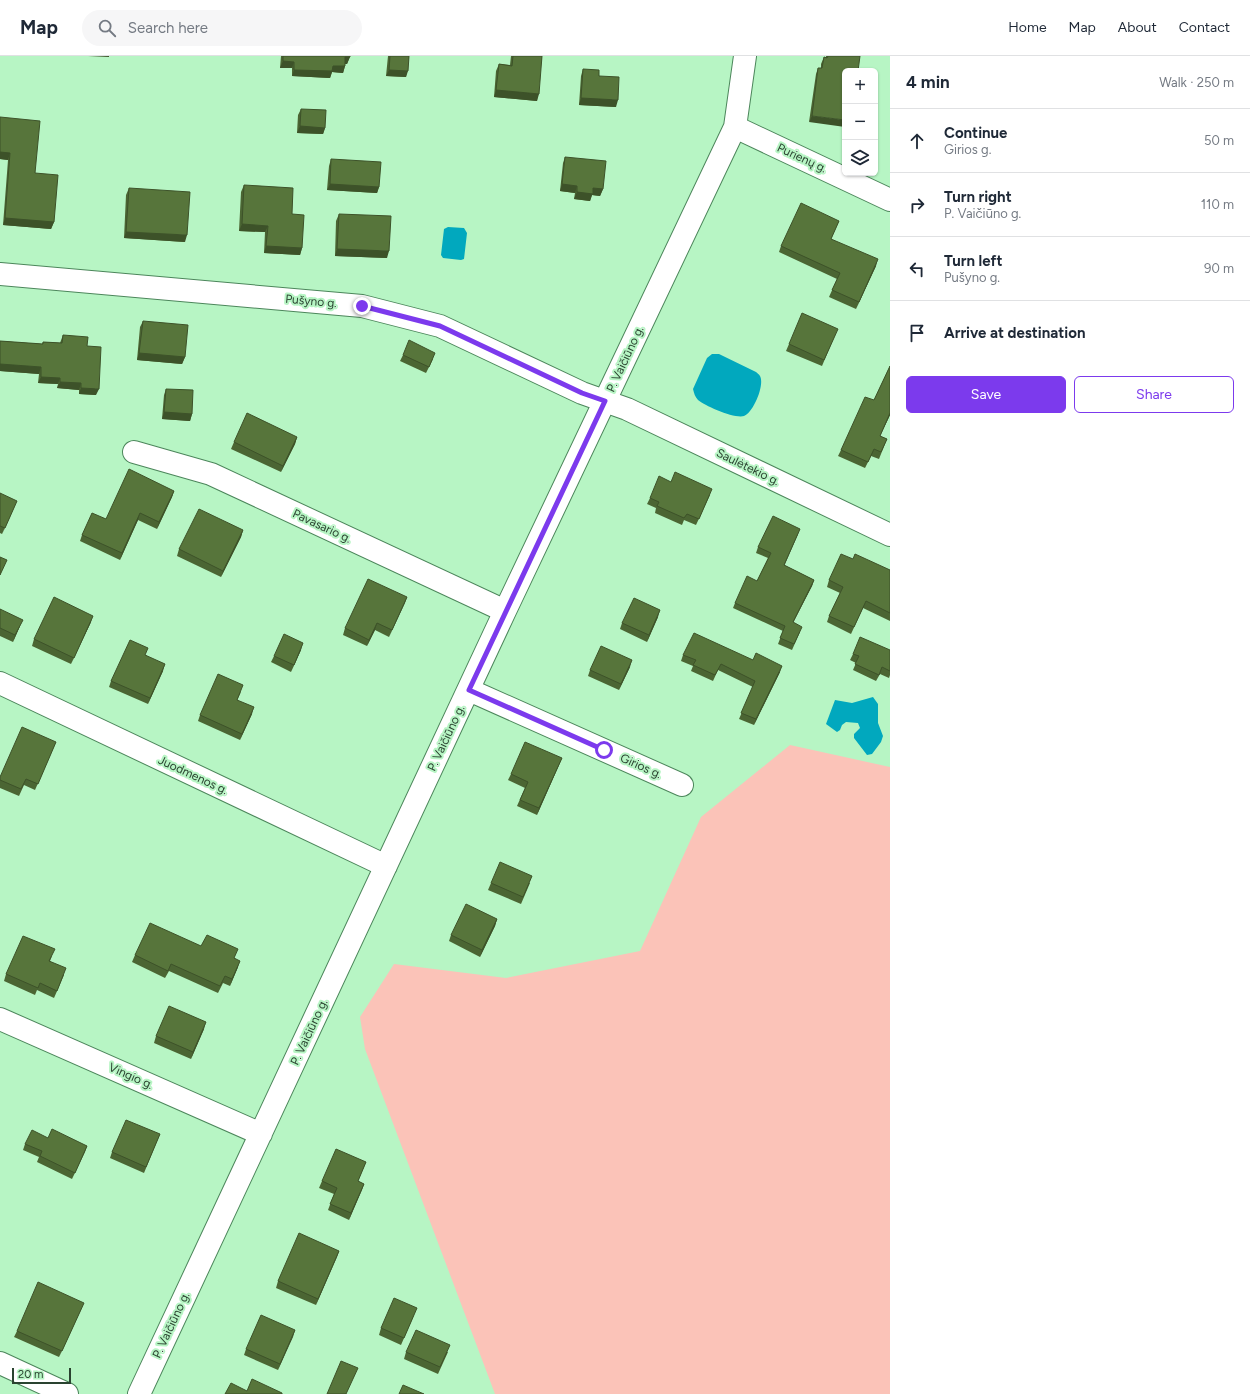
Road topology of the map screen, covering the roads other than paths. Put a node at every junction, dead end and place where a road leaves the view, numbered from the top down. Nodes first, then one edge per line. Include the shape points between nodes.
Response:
1 (745, 56) edge
2 (735, 127) junction
3 (890, 200) edge
4 (0, 274) edge
5 (605, 401) junction
6 (134, 452) dead end
7 (890, 535) edge
8 (506, 612) junction
9 (0, 683) edge
10 (469, 690) junction
11 (682, 785) dead end
12 (386, 866) junction
13 (0, 1019) edge
14 (262, 1134) junction
15 (0, 1363) edge
16 (67, 1394) edge
17 (139, 1394) edge

1 - 2 street, P. Vaičiūno g.
2 - 3 street, Purienų g.
2 - 5 street, P. Vaičiūno g.
4 - 5 street, Pušyno g. via 362,306 440,326 582,393
5 - 7 street, Saulėtekio g. via 627,409
5 - 8 street, P. Vaičiūno g.
6 - 8 street, Pavasario g. via 211,474
8 - 10 street, P. Vaičiūno g.
9 - 12 street, Juodmenos g.
10 - 11 street, Girios g.
10 - 12 street, P. Vaičiūno g.
12 - 14 street, P. Vaičiūno g.
13 - 14 street, Vingio g.
14 - 17 street, P. Vaičiūno g.
15 - 16 street

